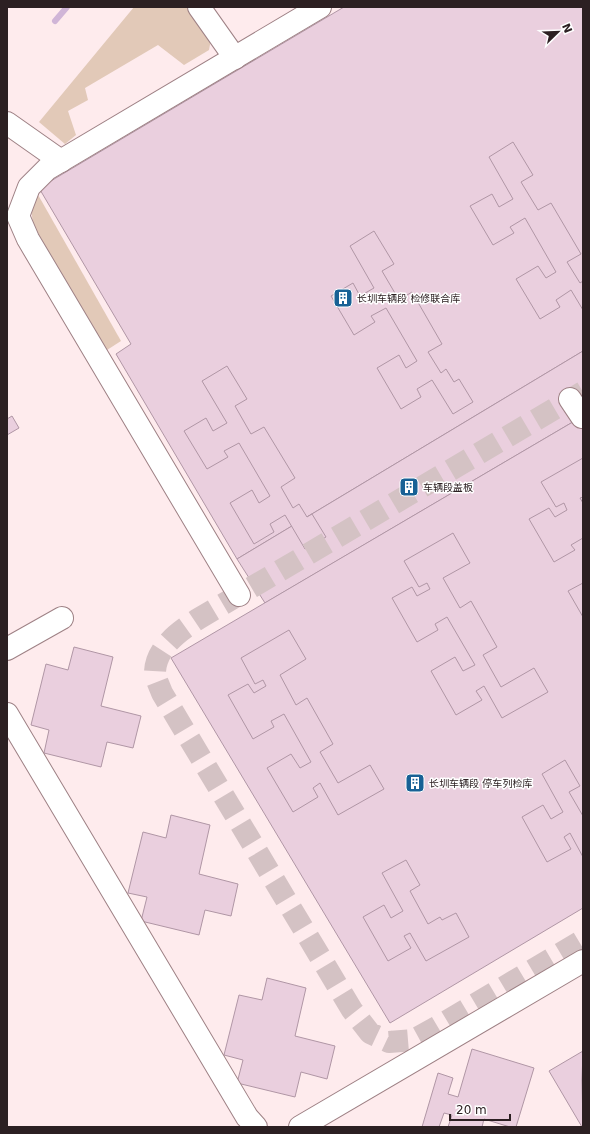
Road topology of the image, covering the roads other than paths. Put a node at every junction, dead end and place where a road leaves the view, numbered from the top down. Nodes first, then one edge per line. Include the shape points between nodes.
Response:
1 (199, 7) edge
2 (320, 7) edge
3 (235, 58) junction
4 (7, 123) edge
5 (61, 161) junction
6 (239, 595) dead end
7 (62, 618) dead end
8 (7, 649) edge
9 (7, 714) edge
10 (583, 961) edge
11 (256, 1127) edge
12 (300, 1127) edge

1 - 3 lane
2 - 3 lane
3 - 5 lane
4 - 5 lane
5 - 6 lane via 47,169 29,187 18,216 28,239
7 - 8 lane
9 - 11 lane via 247,1117
10 - 12 lane

